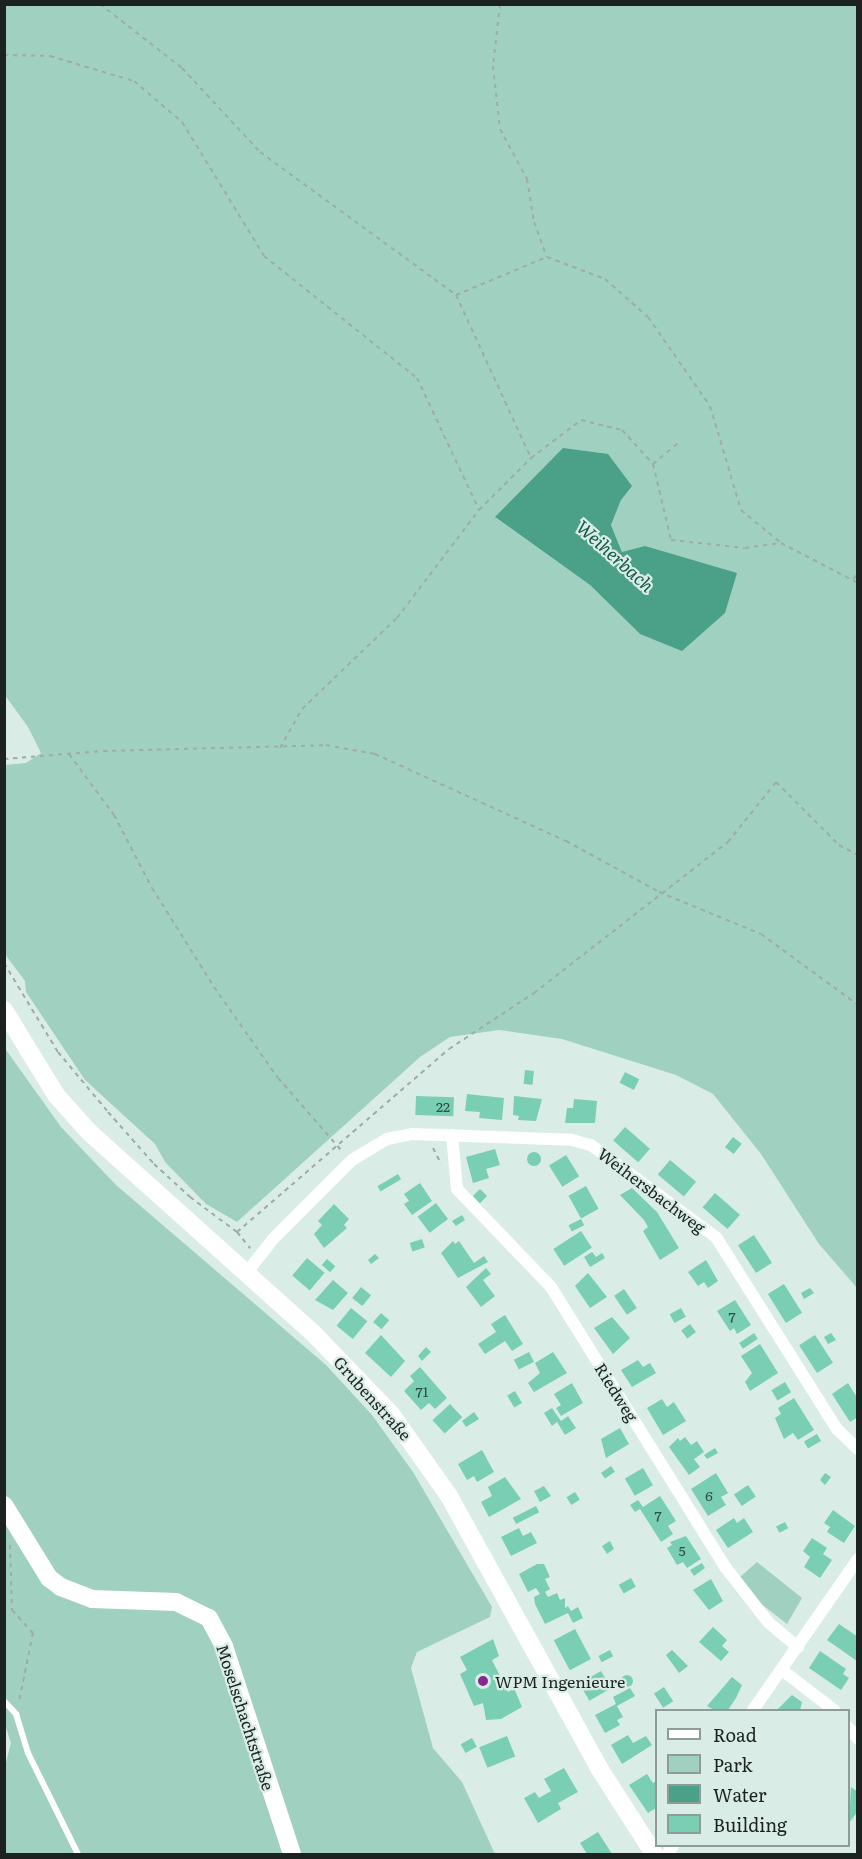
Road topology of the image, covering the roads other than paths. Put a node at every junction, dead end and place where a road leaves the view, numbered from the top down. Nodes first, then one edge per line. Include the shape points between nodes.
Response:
1 (4, 1010) edge
2 (452, 1136) junction
3 (245, 1275) junction
4 (858, 1449) edge
5 (6, 1509) edge
6 (858, 1559) edge
7 (798, 1647) junction
8 (782, 1670) junction
9 (4, 1701) edge
10 (754, 1709) edge
11 (833, 1709) edge
12 (78, 1854) edge
13 (292, 1854) edge
14 (654, 1854) edge

1 - 3 street, Grubenstraße via 56,1095 88,1132
2 - 3 street, Weihersbachweg via 412,1134 387,1139 352,1160
2 - 4 street, Weihersbachweg via 591,1144 716,1237 837,1429
2 - 7 street, Riedweg via 453,1177 466,1201 551,1287 726,1568 769,1623
3 - 14 street, Grubenstraße via 357,1377 418,1450 449,1496 599,1768
5 - 13 street, Moselschachtstraße via 49,1578 61,1587 92,1599 176,1602 209,1618 224,1646
6 - 7 street
7 - 8 street
8 - 10 street
8 - 11 street
9 - 12 lane via 16,1714 28,1753

